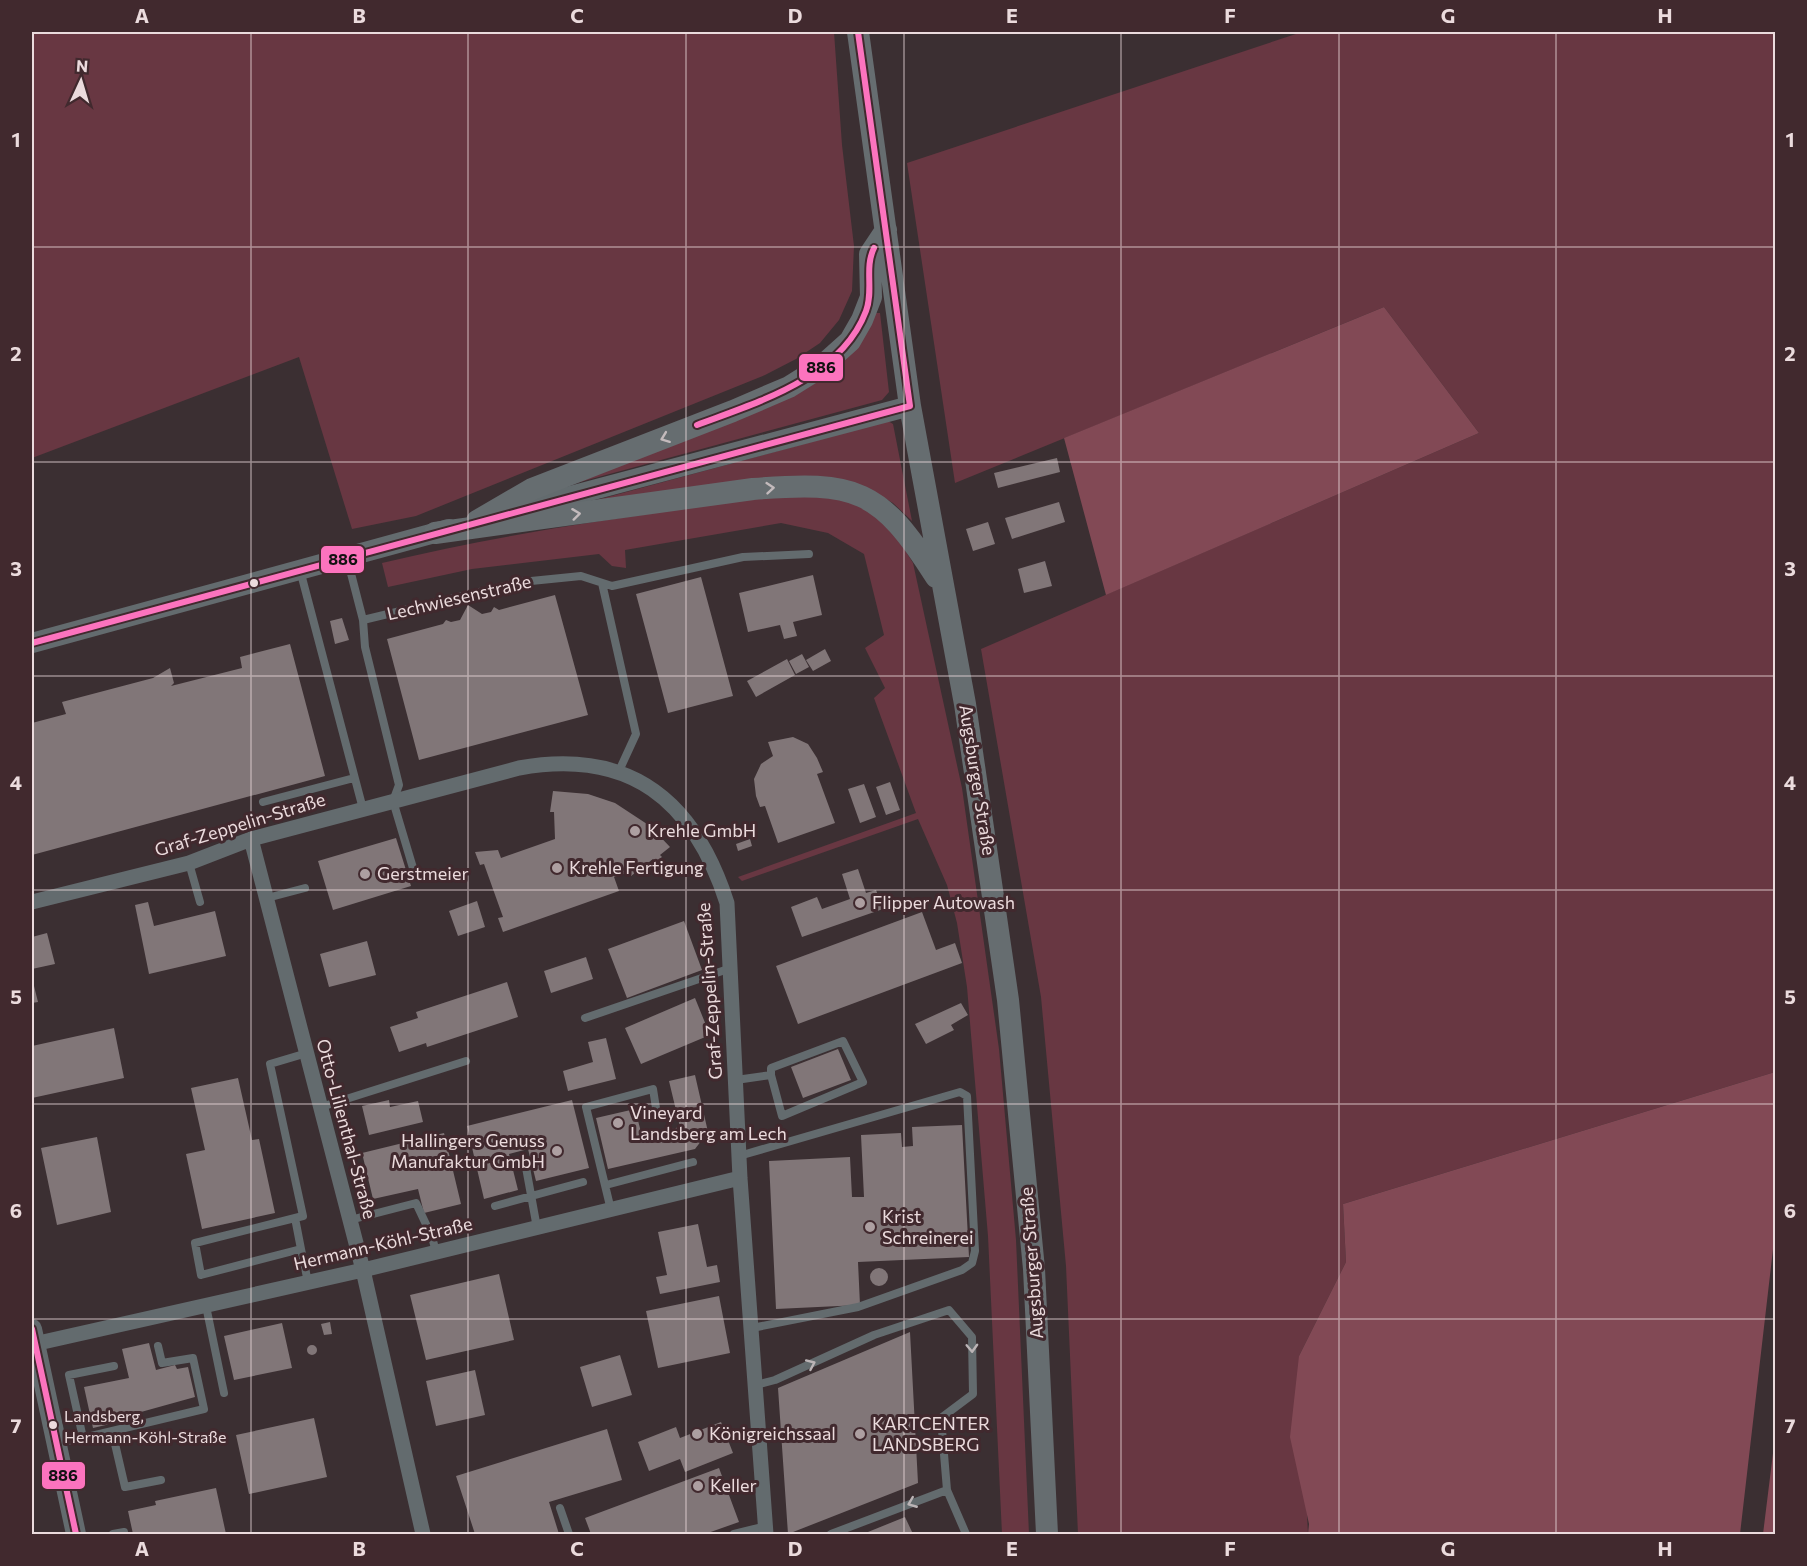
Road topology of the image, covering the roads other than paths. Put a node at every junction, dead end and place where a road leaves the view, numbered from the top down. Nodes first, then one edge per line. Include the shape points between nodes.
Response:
1 (858, 32) edge
2 (886, 230) junction
3 (910, 406) junction
4 (477, 521) junction
5 (435, 532) junction
6 (809, 554) dead end
7 (346, 558) junction
8 (300, 570) junction
9 (602, 584) junction
10 (943, 589) junction
11 (363, 620) junction
12 (32, 643) edge
13 (619, 771) junction
14 (354, 778) junction
15 (393, 801) junction
16 (263, 802) dead end
17 (363, 809) junction
18 (251, 839) junction
19 (189, 863) junction
20 (412, 868) dead end
21 (305, 888) dead end
22 (267, 898) junction
23 (32, 902) edge
24 (200, 902) dead end
25 (731, 968) junction
26 (585, 1018) dead end
27 (307, 1053) junction
28 (466, 1061) dead end
29 (771, 1075) junction
30 (736, 1080) junction
31 (321, 1107) junction
32 (656, 1108) dead end
33 (739, 1156) junction
34 (525, 1162) dead end
35 (693, 1162) dead end
36 (740, 1178) junction
37 (583, 1182) dead end
38 (606, 1185) junction
39 (532, 1197) junction
40 (495, 1206) dead end
41 (611, 1210) junction
42 (295, 1218) junction
43 (350, 1220) junction
44 (537, 1228) junction
45 (301, 1249) junction
46 (436, 1252) junction
47 (363, 1270) junction
48 (308, 1282) junction
49 (206, 1306) junction
50 (752, 1328) junction
51 (33, 1337) edge
52 (158, 1346) dead end
53 (114, 1366) dead end
54 (756, 1385) junction
55 (224, 1393) dead end
56 (112, 1431) junction
57 (83, 1438) junction
58 (56, 1443) junction
59 (161, 1480) dead end
60 (947, 1490) junction
61 (560, 1508) dead end
62 (766, 1530) edge
63 (124, 1532) dead end
64 (76, 1534) edge
65 (113, 1534) edge
66 (423, 1534) edge
67 (569, 1534) edge
68 (734, 1534) edge
69 (831, 1534) edge
70 (966, 1534) edge
71 (1047, 1534) edge

1 - 2 main road, Augsburger Straße
2 - 3 main road, Augsburger Straße
2 -> 4 main road via 870,254 871,297 862,320 850,341 821,367 789,387 733,411 532,489
3 - 4 street
3 - 10 main road, Augsburger Straße
4 - 5 street
5 - 7 street
5 -> 10 main road via 753,489 834,487 882,506 902,528
6 - 9 lane, Lechwiesenstraße via 743,557 623,584
7 - 8 street
7 - 11 lane
8 - 12 street
8 - 14 lane
9 - 11 lane, Lechwiesenstraße via 581,576 521,582
9 - 13 lane via 636,734
10 - 71 main road, Augsburger Straße via 965,704 1008,1000 1034,1269
11 - 15 lane, Lechwiesenstraße via 365,647 399,785
13 - 15 street, Graf-Zeppelin-Straße via 550,762
13 - 25 street, Graf-Zeppelin-Straße via 654,790 678,810 694,831 718,876 727,903
14 - 16 lane
14 - 17 lane
15 - 17 street, Graf-Zeppelin-Straße
15 - 20 lane
17 - 18 street, Graf-Zeppelin-Straße
18 - 19 street, Graf-Zeppelin-Straße
18 - 22 street, Otto-Lilienthal-Straße
19 - 23 street, Graf-Zeppelin-Straße via 136,882
19 - 24 lane
21 - 22 lane
22 - 27 street, Otto-Lilienthal-Straße
25 - 26 lane
25 - 30 street, Graf-Zeppelin-Straße
27 - 31 street, Otto-Lilienthal-Straße
27 - 42 lane via 270,1064 303,1216
28 - 31 lane
29 - 29 lane via 782,1116 863,1082 843,1041 771,1068
29 - 30 lane
30 - 33 street, Graf-Zeppelin-Straße
31 - 43 street, Otto-Lilienthal-Straße
32 - 38 lane via 653,1089 586,1107
33 - 36 street, Graf-Zeppelin-Straße
33 - 50 lane via 960,1092 967,1096 975,1251 972,1263 952,1274 858,1307
34 - 39 lane
35 - 38 lane
36 - 41 street, Hermann-Köhl-Straße
36 - 50 street, Graf-Zeppelin-Straße
37 - 39 lane
38 - 41 lane
39 - 40 lane
39 - 44 lane
41 - 44 street, Hermann-Köhl-Straße
42 - 45 lane
42 - 45 lane via 195,1243 201,1275
43 - 46 lane via 416,1203
43 - 47 street, Otto-Lilienthal-Straße
44 - 46 street, Hermann-Köhl-Straße
45 - 48 lane
46 - 47 street, Hermann-Köhl-Straße
47 - 48 street, Hermann-Köhl-Straße
47 - 66 street, Otto-Lilienthal-Straße
48 - 49 street, Hermann-Köhl-Straße
49 - 51 street, Hermann-Köhl-Straße
49 - 55 lane
50 - 54 street, Graf-Zeppelin-Straße
51 - 58 street
52 - 56 lane via 162,1364 193,1358 204,1409
53 - 57 lane via 69,1375
54 -> 60 lane via 874,1335 950,1310 972,1337 973,1394 941,1418
54 - 62 street, Graf-Zeppelin-Straße
56 - 57 lane
56 - 59 lane via 125,1487
57 - 58 lane
58 - 64 street
60 -> 69 lane
60 - 70 lane
61 - 67 lane
62 - 68 lane
63 - 65 lane

